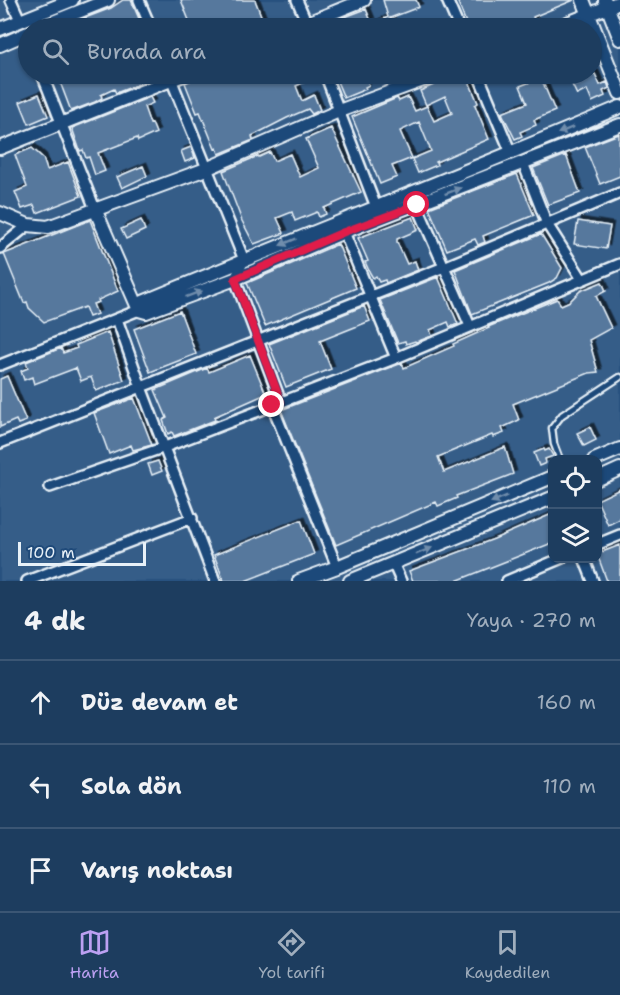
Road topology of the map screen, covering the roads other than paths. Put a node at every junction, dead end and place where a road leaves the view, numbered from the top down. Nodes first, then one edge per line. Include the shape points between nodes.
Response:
1 (11, 0) edge
2 (72, 0) edge
3 (108, 0) edge
4 (139, 0) edge
5 (297, 0) edge
6 (364, 0) edge
7 (447, 0) edge
8 (583, 0) edge
9 (620, 2) edge
10 (606, 4) edge
11 (589, 15) junction
12 (19, 18) edge
13 (27, 18) edge
14 (63, 18) edge
15 (147, 18) edge
16 (302, 18) edge
17 (324, 18) edge
18 (455, 18) edge
19 (581, 18) edge
20 (590, 18) edge
21 (18, 22) edge
22 (0, 29) edge
23 (18, 39) edge
24 (620, 39) edge
25 (0, 45) edge
26 (602, 48) edge
27 (46, 84) edge
28 (151, 84) edge
29 (173, 84) edge
30 (329, 84) edge
31 (412, 84) edge
32 (482, 84) edge
33 (620, 93) edge
34 (620, 107) edge
35 (339, 111) junction
36 (62, 122) junction
37 (620, 125) edge
38 (0, 148) edge
39 (511, 153) junction
40 (523, 163) junction
41 (206, 169) junction
42 (620, 193) edge
43 (417, 205) junction
44 (376, 207) junction
45 (95, 209) junction
46 (0, 213) edge
47 (547, 224) junction
48 (28, 225) junction
49 (344, 232) junction
50 (0, 248) edge
51 (244, 260) junction
52 (620, 264) edge
53 (444, 267) junction
54 (235, 279) junction
55 (582, 279) junction
56 (371, 296) junction
57 (139, 310) junction
58 (117, 320) junction
59 (470, 326) junction
60 (259, 339) junction
61 (396, 358) junction
62 (0, 365) edge
63 (620, 377) edge
64 (141, 387) junction
65 (276, 404) junction
66 (0, 443) edge
67 (165, 447) junction
68 (620, 449) edge
69 (558, 455) edge
70 (602, 456) edge
71 (620, 469) edge
72 (602, 477) edge
73 (548, 479) edge
74 (50, 488) dead end
75 (548, 500) edge
76 (192, 518) junction
77 (620, 535) edge
78 (602, 542) edge
79 (393, 563) junction
80 (550, 563) edge
81 (586, 563) edge
82 (337, 567) junction
83 (27, 581) edge
84 (215, 581) edge
85 (299, 581) edge
86 (350, 581) edge
87 (401, 581) edge
88 (507, 581) edge
89 (593, 581) edge

1 - 12 street
2 - 13 street
3 - 14 street
4 - 15 street
5 - 16 street
6 - 17 street
7 - 18 street
8 - 11 street
9 - 10 street
10 - 11 street
10 - 24 street
11 - 19 street
11 - 20 street
21 - 22 street
23 - 25 street
26 - 33 street
27 - 36 street
28 - 36 street
29 - 41 street
30 - 35 street
31 - 35 street
32 - 39 street
34 -> 39 street
35 - 41 street
35 - 44 street
36 - 38 street
36 - 45 street
37 - 40 street
39 - 44 street
43 -> 40 street
40 - 47 street
41 - 45 street
41 - 51 street
42 - 47 street
43 - 49 street
43 - 53 street
44 -> 51 street
45 - 48 street via 48,227
45 - 57 street
46 - 48 street
47 - 53 street
47 - 55 street
48 - 50 street
49 - 54 street
49 - 56 street
51 - 54 street
51 - 57 street via 143,302
52 - 55 street
53 - 56 street
53 - 59 street
57 -> 54 street via 146,312
54 - 60 street
55 - 59 street
56 - 60 street
56 - 61 street
57 - 58 street
58 - 62 street
58 - 64 street
59 - 61 street
60 - 64 street
60 - 65 street
61 - 65 street
63 - 69 lane via 562,415 552,428
64 - 66 street
64 - 67 street
65 - 67 street
65 - 82 street
67 - 74 street
67 - 76 street
68 - 70 street
71 - 72 street
73 -> 82 street
79 -> 75 street
76 - 83 street
76 - 84 street
77 - 78 street
79 - 86 street
79 - 87 street
80 - 88 street
81 - 89 street
82 - 85 street

